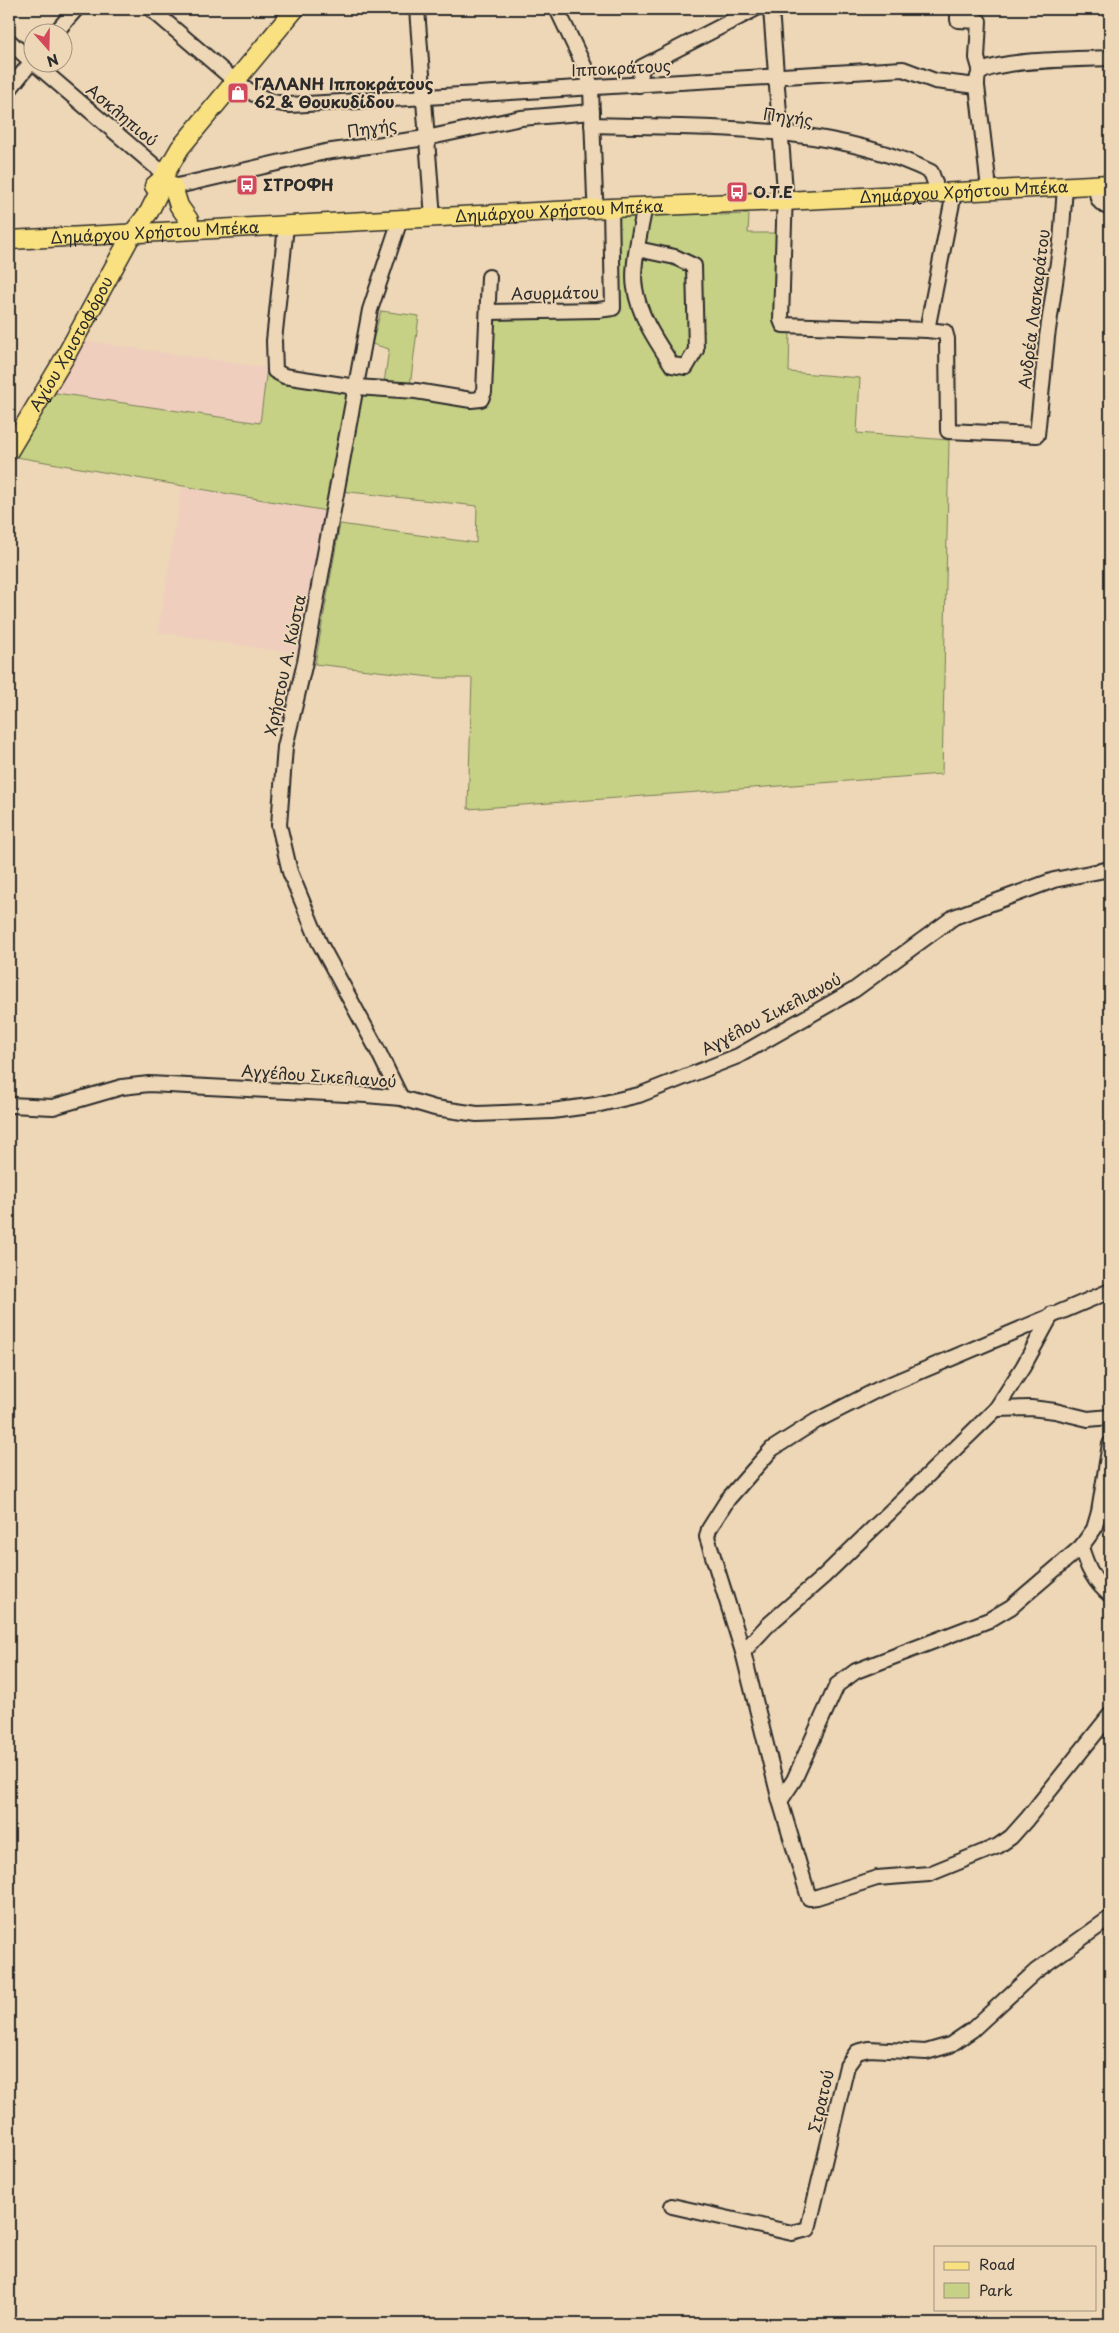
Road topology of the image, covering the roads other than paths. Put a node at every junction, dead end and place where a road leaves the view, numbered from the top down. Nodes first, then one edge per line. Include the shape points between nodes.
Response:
1 (76, 9) edge
2 (151, 9) edge
3 (295, 9) edge
4 (417, 9) edge
5 (557, 9) edge
6 (755, 9) edge
7 (771, 9) edge
8 (958, 14) edge
9 (65, 22) edge
10 (9, 41) edge
11 (22, 52) edge
12 (1110, 58) edge
13 (24, 72) edge
14 (44, 72) edge
15 (981, 72) junction
16 (776, 77) junction
17 (235, 81) junction
18 (639, 85) junction
19 (977, 86) junction
20 (591, 88) junction
21 (9, 90) edge
22 (424, 97) junction
23 (592, 119) junction
24 (780, 132) junction
25 (426, 138) junction
26 (1110, 174) edge
27 (166, 180) junction
28 (988, 180) junction
29 (935, 183) junction
30 (1103, 185) edge
31 (1065, 187) junction
32 (954, 193) junction
33 (785, 196) junction
34 (595, 198) junction
35 (645, 206) junction
36 (611, 208) junction
37 (1110, 208) edge
38 (432, 212) junction
39 (189, 220) junction
40 (400, 220) junction
41 (286, 226) junction
42 (135, 227) junction
43 (9, 229) edge
44 (9, 240) edge
45 (637, 249) junction
46 (489, 277) dead end
47 (488, 312) junction
48 (927, 330) junction
49 (356, 387) junction
50 (9, 451) edge
51 (1110, 869) edge
52 (401, 1098) junction
53 (9, 1105) edge
54 (1110, 1291) edge
55 (1052, 1314) junction
56 (996, 1409) junction
57 (1110, 1417) edge
58 (1110, 1444) edge
59 (1081, 1547) junction
60 (1110, 1596) edge
61 (743, 1652) junction
62 (1110, 1715) edge
63 (780, 1801) junction
64 (1110, 1918) edge
65 (672, 2206) dead end

1 - 9 street
2 - 17 street, Ιπποκράτους
3 - 17 main road, Αγίου Χριστοφόρου
4 - 22 street
5 - 20 street via 587,72
6 - 18 street via 642,67
7 - 16 street
8 - 15 street via 980,21 977,58
10 - 11 street, Ασκληπιού
12 - 15 street via 1031,62
13 - 21 street
14 - 27 street, Ασκληπιού
15 - 19 street
16 - 18 street, Ιπποκράτους
16 - 19 street, Ιπποκράτους via 903,69 935,81
16 - 24 street
17 - 22 street, Ιπποκράτους via 263,98 290,105
17 - 27 main road, Αγίου Χριστοφόρου via 180,148
18 - 20 street, Ιπποκράτους
19 - 28 street
20 - 22 street, Ιπποκράτους
20 - 23 street
22 - 25 street
23 - 24 street, Πηγής
23 - 25 street, Πηγής via 521,118
23 - 34 street
24 - 29 street, Πηγής via 860,146 931,172
24 - 33 street
25 - 27 street, Πηγής
25 - 38 street
26 - 28 main road, Δημάρχου Χρήστου Μπέκα
27 - 39 main road
27 - 42 main road, Αγίου Χριστοφόρου
28 - 29 main road, Δημάρχου Χρήστου Μπέκα
29 - 33 main road, Δημάρχου Χρήστου Μπέκα
30 - 31 main road, Δημάρχου Χρήστου Μπέκα
30 - 37 street via 1097,199
31 - 32 main road, Δημάρχου Χρήστου Μπέκα
31 - 48 street, Ανδρέα Λασκαράτου via 1037,434 948,431 947,339 942,331
32 - 33 main road, Δημάρχου Χρήστου Μπέκα
32 - 48 street
33 - 34 main road, Δημάρχου Χρήστου Μπέκα
33 - 35 main road, Δημάρχου Χρήστου Μπέκα
33 - 48 street via 783,326
34 - 38 main road, Δημάρχου Χρήστου Μπέκα
35 - 36 main road, Δημάρχου Χρήστου Μπέκα
35 - 45 street
36 - 38 main road, Δημάρχου Χρήστου Μπέκα
36 - 47 street, Ασυρμάτου via 613,308
38 - 39 main road, Δημάρχου Χρήστου Μπέκα
38 - 40 main road, Δημάρχου Χρήστου Μπέκα
39 - 42 main road, Δημάρχου Χρήστου Μπέκα
40 - 41 main road, Δημάρχου Χρήστου Μπέκα
40 - 49 street, Χρήστου Α. Κώστα via 372,302
41 - 42 main road, Δημάρχου Χρήστου Μπέκα
41 - 49 street via 274,367 278,374
42 - 43 main road, Δημάρχου Χρήστου Μπέκα
42 - 44 main road, Δημάρχου Χρήστου Μπέκα
42 - 50 main road, Αγίου Χριστοφόρου via 65,357
45 - 45 street via 634,287 643,316 672,365 686,367 696,350 694,266 675,257
46 - 47 street, Ασυρμάτου
47 - 49 street, Ασυρμάτου via 481,399
49 - 52 street, Χρήστου Α. Κώστα via 305,662 285,747 279,825 290,872 319,942
51 - 52 street, Αγγέλου Σικελιανού via 1054,880 954,917 854,990 738,1056 638,1095 552,1111 485,1114 435,1108
52 - 53 street, Αγγέλου Σικελιανού via 149,1084 122,1087 53,1107
54 - 55 street
55 - 56 street
55 - 61 street via 840,1407 772,1449 750,1473 728,1499 707,1537
56 - 57 street via 1055,1410 1088,1419
56 - 61 street
58 - 59 street via 1100,1512 1094,1529
59 - 60 street via 1088,1569
59 - 63 street via 1011,1607 989,1620 856,1671 837,1685 794,1780
61 - 63 street
62 - 63 street via 1011,1837 998,1846 929,1874 877,1878 809,1898
64 - 65 street, Στρατού via 1036,1971 972,2030 950,2045 926,2052 869,2049 852,2057 847,2066 808,2229 786,2232

